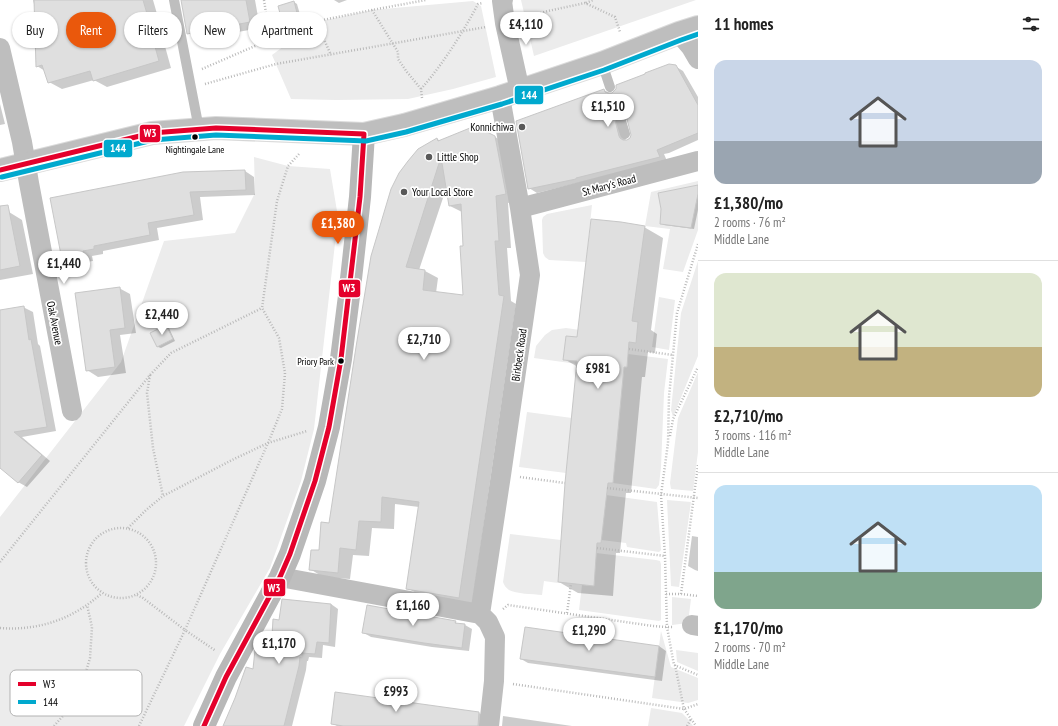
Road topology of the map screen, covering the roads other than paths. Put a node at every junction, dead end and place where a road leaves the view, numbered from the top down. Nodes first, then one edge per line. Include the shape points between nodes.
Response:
1 (174, 0) edge
2 (502, 1) edge
3 (689, 30) edge
4 (0, 48) edge
5 (698, 59) edge
6 (602, 63) junction
7 (610, 87) dead end
8 (510, 94) junction
9 (621, 121) dead end
10 (199, 129) junction
11 (364, 134) junction
12 (625, 134) dead end
13 (698, 161) edge
14 (26, 164) junction
15 (0, 170) edge
16 (520, 208) junction
17 (72, 411) dead end
18 (280, 577) junction
19 (484, 618) junction
20 (204, 726) edge
21 (489, 726) edge

1 - 10 lane
2 - 8 street, Birkbeck Road
3 - 5 street via 691,47
3 - 6 main road
4 - 14 street
6 - 7 lane
6 - 8 main road
8 - 11 main road
8 - 16 street, Birkbeck Road
9 - 12 lane
10 - 11 main road
10 - 14 main road via 152,133
11 - 18 street via 350,288 329,427 315,481
13 - 16 street, St Mary's Road
14 - 15 main road
14 - 17 street, Oak Avenue
16 - 19 street, Birkbeck Road via 530,275 495,520
18 - 19 street
18 - 20 street via 226,677
19 - 21 street via 495,637

